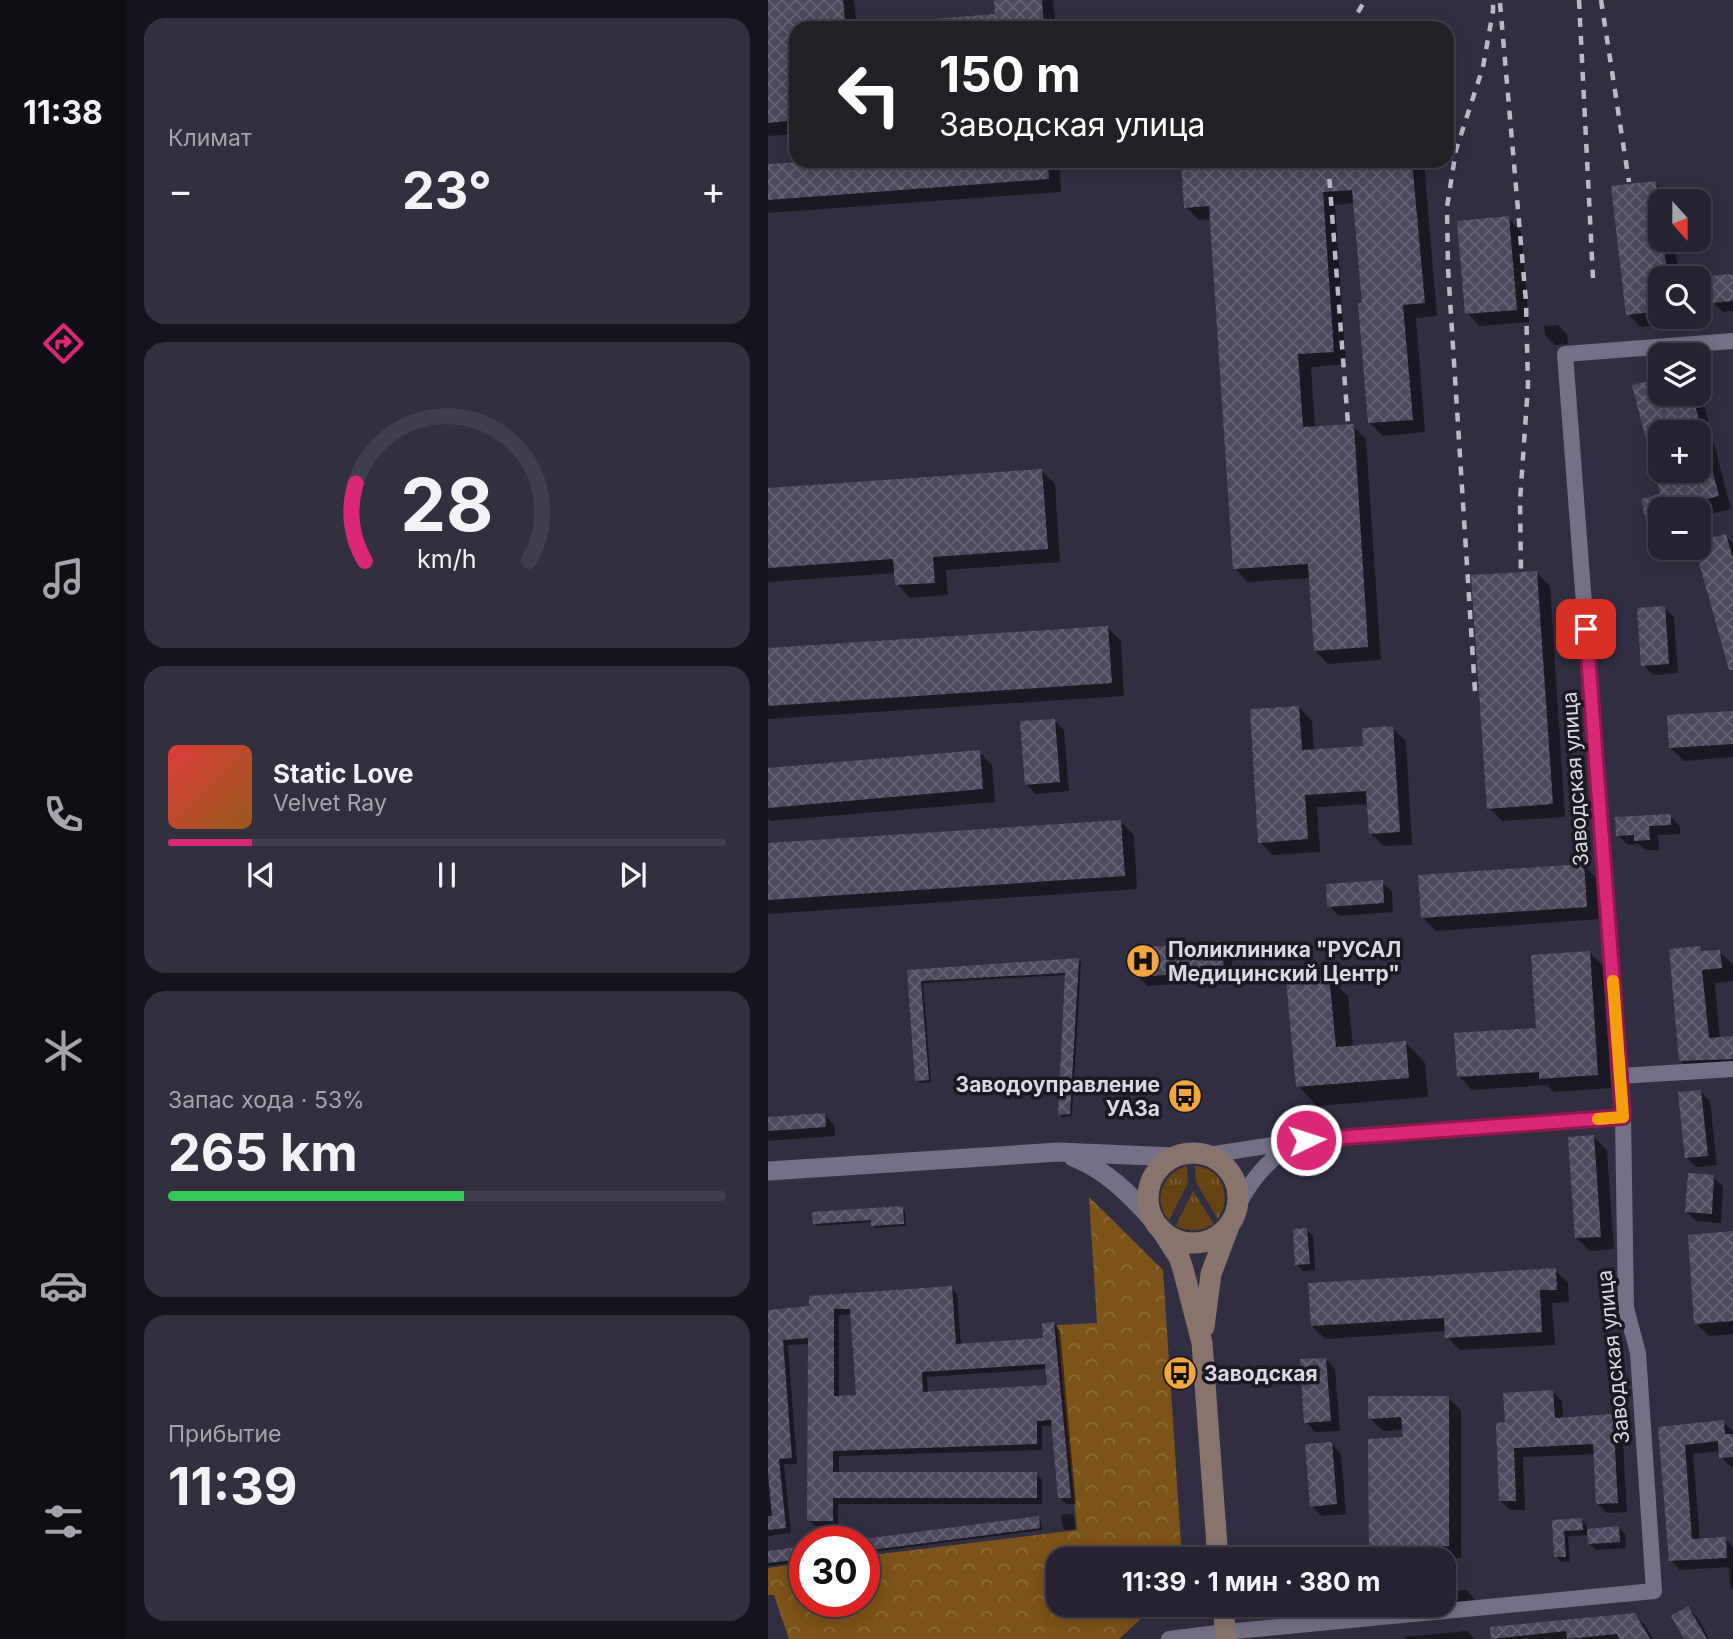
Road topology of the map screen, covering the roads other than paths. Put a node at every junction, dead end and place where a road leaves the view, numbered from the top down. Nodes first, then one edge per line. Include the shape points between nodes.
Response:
1 (1733, 341) edge
2 (1733, 1069) edge
3 (1620, 1076) junction
4 (1623, 1117) junction
5 (1304, 1140) junction
6 (1059, 1152) junction
7 (1208, 1155) junction
8 (1175, 1157) junction
9 (768, 1171) edge
10 (1238, 1205) junction
11 (1158, 1225) junction
12 (1229, 1226) junction
13 (1202, 1343) junction
14 (1217, 1547) edge
15 (1224, 1617) edge
16 (1226, 1635) edge
17 (1169, 1639) edge

1 - 3 street, Заводская улица via 1565,354
2 - 3 street
3 - 4 street, Заводская улица
4 - 5 street
4 - 16 street, Заводская улица via 1626,1308 1638,1353 1654,1591
5 - 7 street
5 - 10 street via 1261,1171
6 - 8 street
6 - 9 street
6 - 11 street via 1096,1167
7 - 8 main road
7 - 10 main road via 1229,1170
8 - 11 main road via 1151,1181 1149,1205
10 - 12 main road
11 - 12 main road via 1168,1235 1189,1243 1211,1240
11 - 13 main road via 1183,1269
12 - 13 main road via 1211,1274
13 - 14 main road
15 - 16 main road
16 - 17 street

